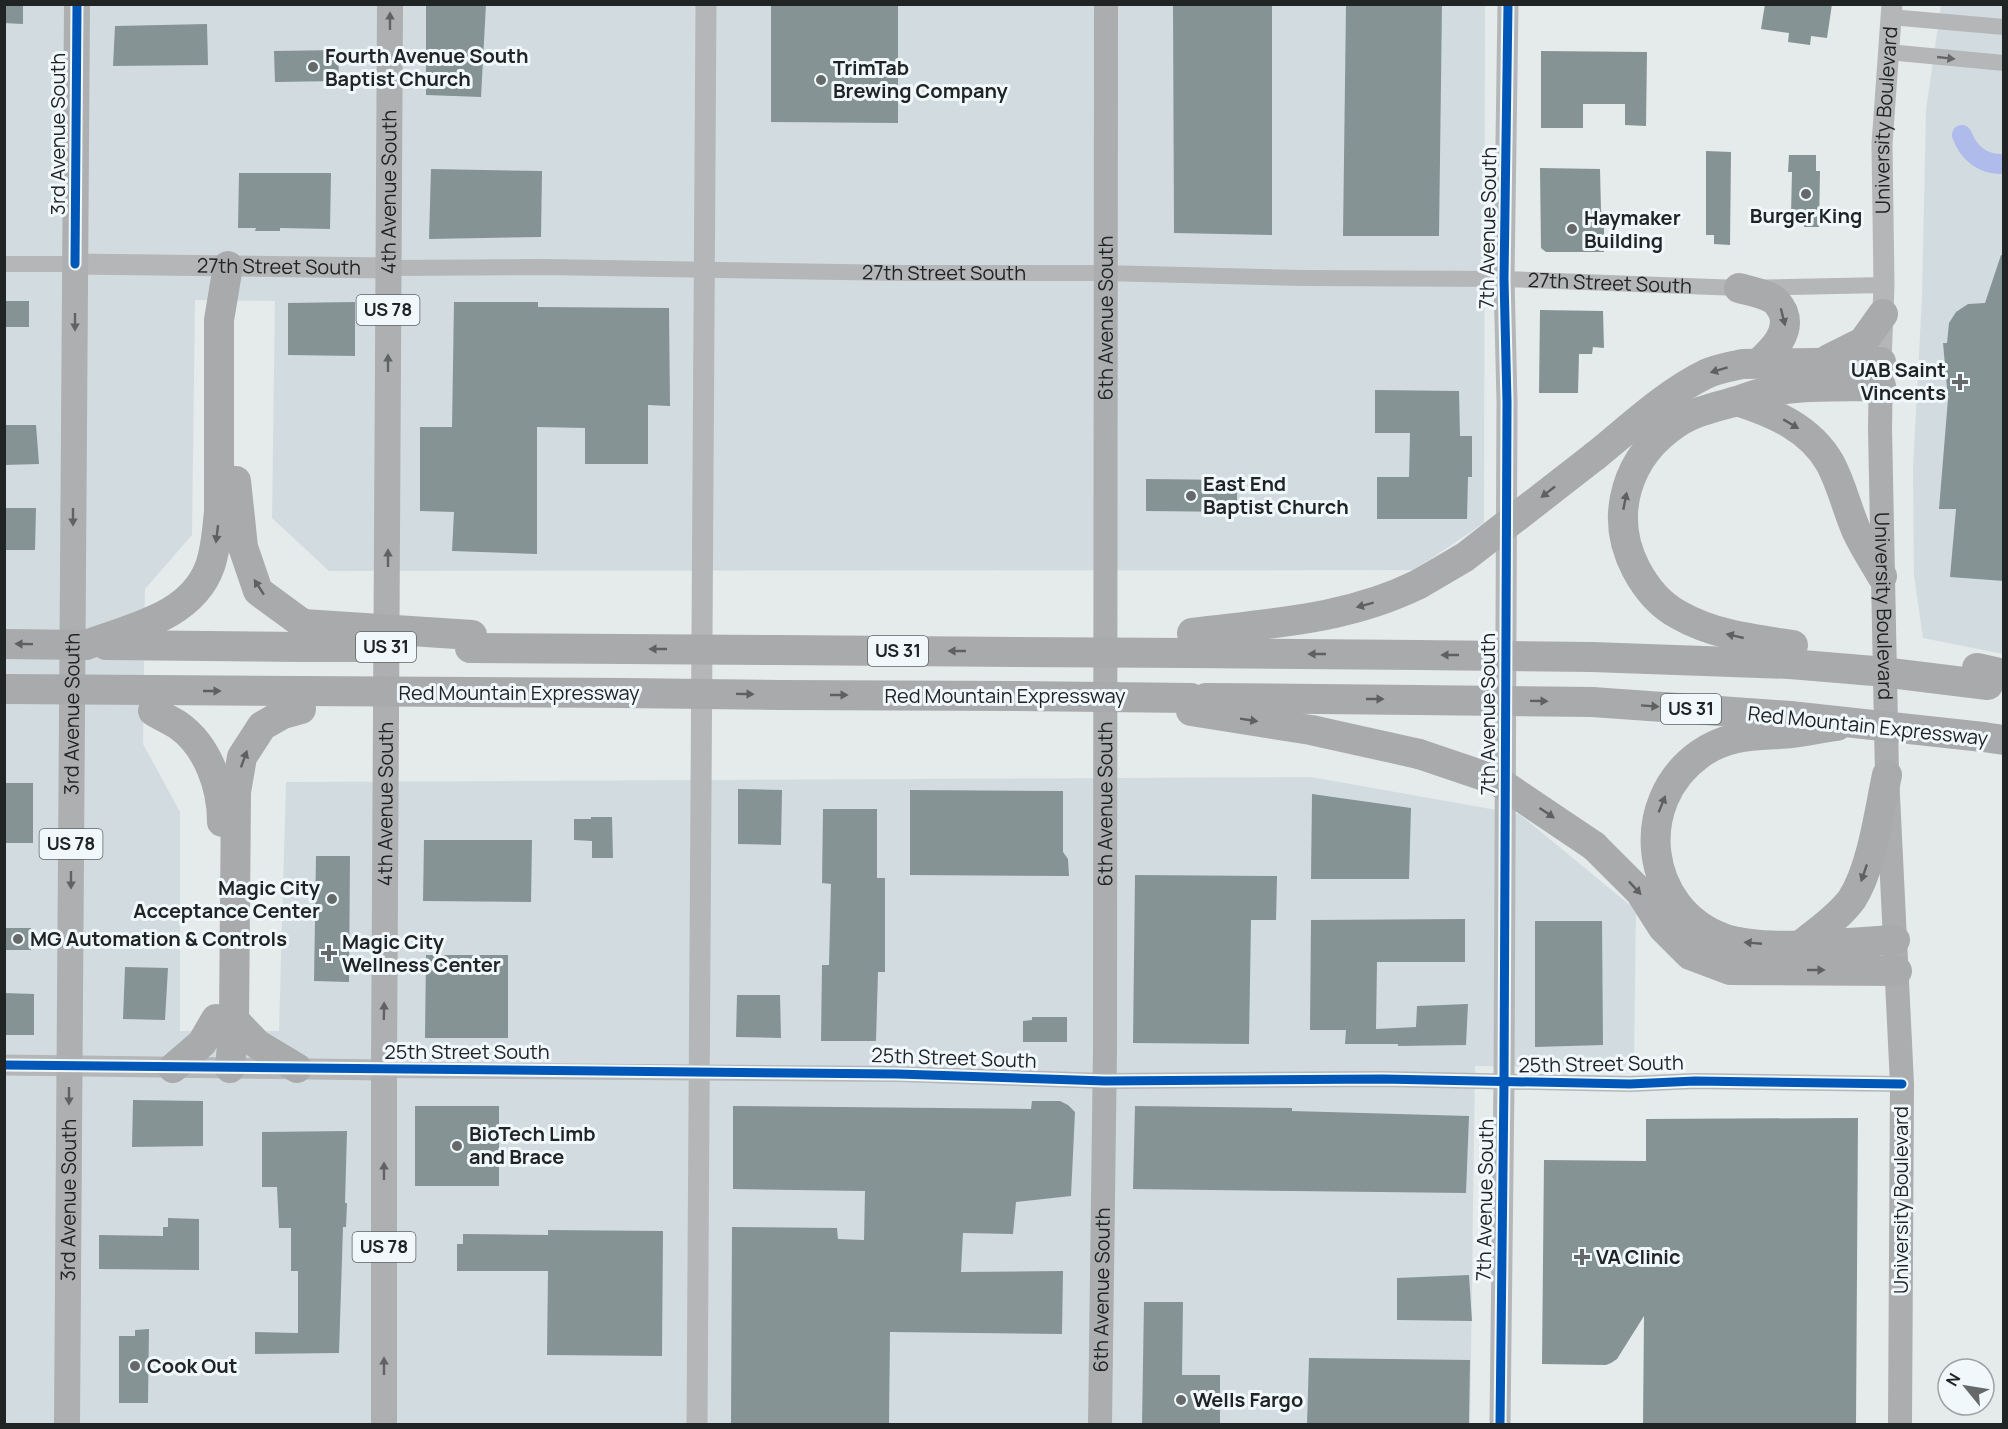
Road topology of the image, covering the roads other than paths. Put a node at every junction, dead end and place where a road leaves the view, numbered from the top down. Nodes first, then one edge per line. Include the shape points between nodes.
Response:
1 (77, 4) edge
2 (390, 4) edge
3 (706, 4) edge
4 (1106, 4) edge
5 (1508, 4) edge
6 (1891, 11) edge
7 (2004, 27) edge
8 (1888, 52) junction
9 (2004, 63) edge
10 (4, 264) edge
11 (75, 264) junction
12 (228, 266) junction
13 (388, 268) junction
14 (704, 270) junction
15 (1104, 273) junction
16 (1504, 279) junction
17 (1739, 288) junction
18 (1883, 300) junction
19 (1822, 362) junction
20 (1759, 363) junction
21 (1881, 374) junction
22 (1737, 401) junction
23 (1882, 576) junction
24 (156, 632) junction
25 (302, 635) junction
26 (1191, 643) junction
27 (4, 644) edge
28 (1792, 654) junction
29 (1993, 679) edge
30 (4, 689) edge
31 (301, 700) junction
32 (153, 701) junction
33 (4, 704) edge
34 (1191, 705) junction
35 (1791, 724) junction
36 (1993, 739) edge
37 (1887, 775) junction
38 (1895, 940) junction
39 (1801, 945) junction
40 (1897, 971) junction
41 (225, 1020) junction
42 (4, 1065) edge
43 (69, 1066) junction
44 (173, 1068) junction
45 (223, 1068) junction
46 (297, 1068) junction
47 (384, 1070) junction
48 (699, 1072) junction
49 (1105, 1081) junction
50 (1504, 1083) junction
51 (1902, 1084) junction
52 (67, 1425) edge
53 (384, 1425) edge
54 (697, 1425) edge
55 (1100, 1425) edge
56 (1500, 1425) edge
57 (1900, 1425) edge

1 - 11 main road, 3rd Avenue South / US 78
13 -> 2 main road, 4th Avenue South / US 78
3 - 14 street
4 - 15 main road, 6th Avenue South
5 - 16 street, 7th Avenue South
6 - 7 street
6 - 8 street, University Boulevard
8 -> 9 street
8 - 18 street, University Boulevard via 1882,144
10 - 11 street, 27th Street South
11 - 12 street, 27th Street South
11 -> 43 main road, 3rd Avenue South / US 78
12 - 13 street, 27th Street South
12 -> 24 highway via 219,320 217,538 200,587
25 -> 12 highway via 258,591 243,547 236,484 238,326
13 - 14 street, 27th Street South
47 -> 13 main road, 4th Avenue South / US 78
14 - 15 street, 27th Street South
14 - 48 street
15 - 16 street, 27th Street South
15 - 49 main road, 6th Avenue South
16 - 17 street, 27th Street South
16 - 50 street, 7th Avenue South
17 - 18 street, 27th Street South
17 -> 20 highway via 1772,298 1784,316 1783,336
18 - 19 highway via 1863,342
18 - 21 street, University Boulevard
19 - 20 highway
19 - 21 highway
20 -> 26 highway, bridge via 1723,368 1694,381 1465,557 1419,584 1378,602 1319,618
21 - 22 highway via 1776,390
21 - 23 main road, University Boulevard
22 -> 23 highway via 1785,420 1816,444 1830,464 1857,533
28 -> 22 highway via 1678,615 1641,579 1625,542 1624,501 1629,481 1648,449 1677,423 1713,406
23 - 37 main road, University Boulevard
24 - 25 highway
24 -> 27 highway, bridge via 86,645
26 -> 25 highway, US 31, bridge via 1073,653 625,649
28 -> 26 highway, US 31, bridge via 1417,655
28 - 29 highway
30 - 32 highway, Red Mountain Expressway, bridge
32 -> 31 highway, Red Mountain Expressway
31 -> 34 highway, Red Mountain Expressway, bridge via 388,692 470,692 932,696 962,708 1016,703
41 -> 31 highway via 236,792 242,758 262,726
32 - 33 highway
32 - 41 highway via 203,750 215,778 222,813
34 -> 35 highway, Red Mountain Expressway / US 31, bridge via 1417,700 1592,702
34 -> 40 highway, bridge via 1419,754 1496,780 1594,846 1640,892 1664,928 1690,955 1730,970
35 - 36 highway, Red Mountain Expressway / US 31, bridge via 1856,723
39 -> 35 highway via 1749,944 1723,938 1685,916 1660,874 1656,848 1655,825 1661,807 1685,767 1718,744
37 - 38 main road, University Boulevard
37 -> 39 highway via 1864,875 1851,899 1834,918
38 - 39 highway
38 - 40 main road, University Boulevard
40 - 51 main road, University Boulevard
41 - 44 highway
41 - 45 highway
41 - 46 highway
42 - 43 street, 25th Street South
43 - 44 street, 25th Street South
43 -> 52 main road, 3rd Avenue South / US 78
44 - 45 street, 25th Street South
45 - 46 street, 25th Street South
46 - 47 street, 25th Street South
47 - 48 street, 25th Street South
53 -> 47 main road, 4th Avenue South / US 78
48 - 49 street, 25th Street South
48 - 54 street
49 - 50 street, 25th Street South via 1383,1079
49 - 55 main road, 6th Avenue South
50 - 51 street, 25th Street South
50 - 56 street, 7th Avenue South
51 - 57 main road, University Boulevard

